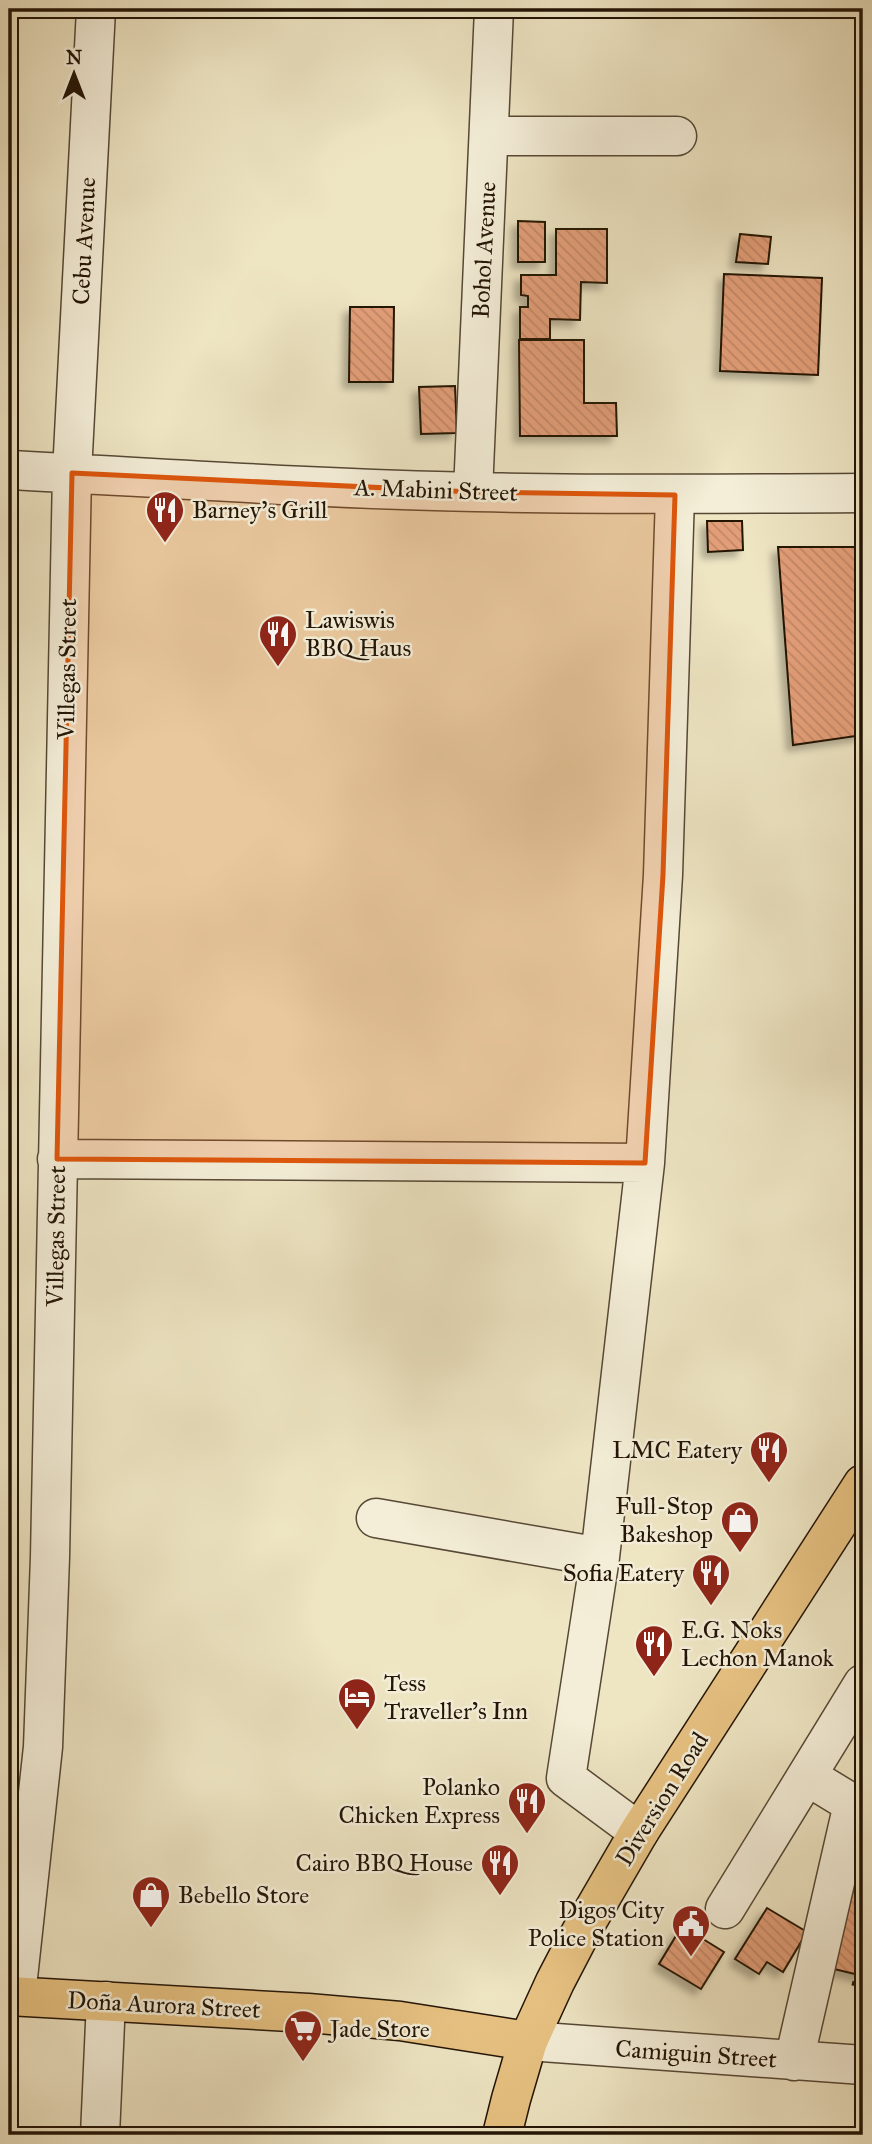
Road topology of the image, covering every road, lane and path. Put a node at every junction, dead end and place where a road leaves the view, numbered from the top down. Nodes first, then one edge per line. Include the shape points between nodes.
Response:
1 (96, 9) edge
2 (494, 9) edge
3 (489, 136) junction
4 (677, 136) dead end
5 (9, 470) edge
6 (72, 473) junction
7 (473, 492) junction
8 (863, 493) edge
9 (675, 495) junction
10 (57, 1159) junction
11 (645, 1163) junction
12 (863, 1483) edge
13 (376, 1518) dead end
14 (600, 1557) junction
15 (863, 1684) edge
16 (807, 1776) junction
17 (639, 1832) junction
18 (726, 1909) dead end
19 (13, 1996) edge
20 (106, 2001) junction
21 (528, 2041) junction
22 (794, 2061) junction
23 (863, 2065) edge
24 (100, 2135) edge
25 (502, 2135) edge

1 - 6 street, Cebu Avenue
2 - 3 street, Bohol Avenue
3 - 4 street
3 - 7 street, Bohol Avenue
5 - 6 street, A. Mabini Street
6 - 7 street, A. Mabini Street
6 - 10 street, Villegas Street
7 - 9 street, A. Mabini Street
8 - 9 street, A. Mabini Street
9 - 11 street via 663,875
10 - 11 street
10 - 19 street, Villegas Street via 43,1747
11 - 14 street
12 - 17 main road, Diversion Road
13 - 14 street
14 - 17 street via 566,1778
15 - 16 street
16 - 18 street
16 - 22 street via 852,1804
17 - 21 main road, Diversion Road via 581,1932
19 - 20 main road, Doña Aurora Street
20 - 21 main road, Doña Aurora Street via 400,2021
20 - 24 street
21 - 22 street, Camiguin Street
21 - 25 main road, Diversion Road
22 - 23 street, Camiguin Street

